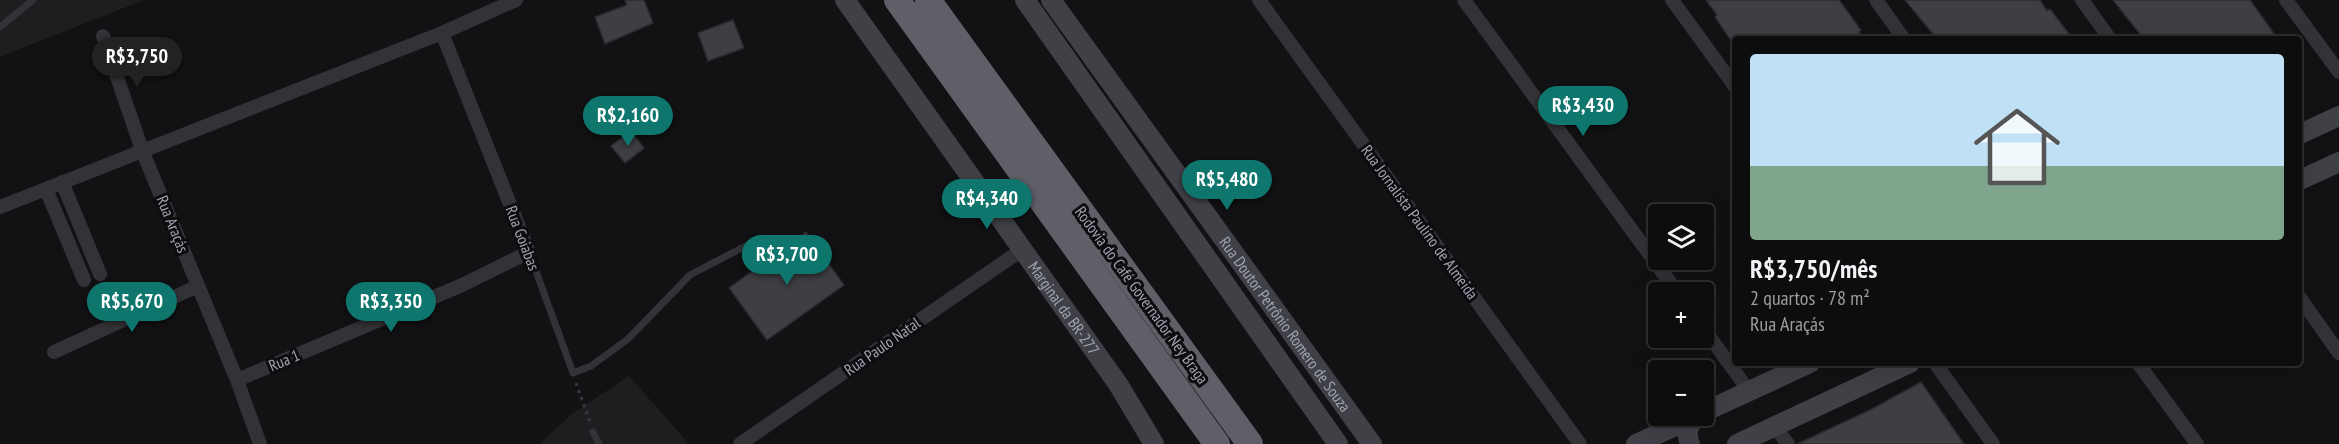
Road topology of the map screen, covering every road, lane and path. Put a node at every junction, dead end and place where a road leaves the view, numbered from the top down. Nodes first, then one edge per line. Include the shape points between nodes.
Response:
1 (33, 0) edge
2 (516, 0) edge
3 (845, 0) edge
4 (897, 0) edge
5 (928, 0) edge
6 (1025, 0) edge
7 (1051, 0) edge
8 (1259, 0) edge
9 (1464, 0) edge
10 (1672, 0) edge
11 (1875, 0) edge
12 (2082, 0) edge
13 (2286, 0) edge
14 (0, 27) edge
15 (442, 33) junction
16 (103, 36) dead end
17 (1902, 36) edge
18 (2108, 36) edge
19 (2339, 72) edge
20 (1732, 82) edge
21 (2339, 116) edge
22 (2302, 133) edge
23 (142, 150) junction
24 (2339, 162) edge
25 (2302, 179) edge
26 (62, 182) junction
27 (46, 189) junction
28 (0, 207) edge
29 (759, 239) dead end
30 (1023, 249) junction
31 (529, 252) junction
32 (100, 274) dead end
33 (84, 280) dead end
34 (1670, 282) edge
35 (198, 286) junction
36 (2302, 301) edge
37 (1714, 343) edge
38 (54, 352) dead end
39 (2339, 353) edge
40 (1803, 366) edge
41 (1904, 366) edge
42 (1937, 366) edge
43 (2140, 366) edge
44 (573, 373) junction
45 (237, 380) junction
46 (1749, 391) junction
47 (1714, 407) edge
48 (1676, 426) edge
49 (1689, 426) edge
50 (1775, 426) junction
51 (593, 432) joint
52 (260, 444) edge
53 (599, 444) edge
54 (740, 444) edge
55 (1154, 444) edge
56 (1217, 444) edge
57 (1250, 444) edge
58 (1338, 444) edge
59 (1372, 444) edge
60 (1580, 444) edge
61 (1637, 444) edge
62 (1656, 444) edge
63 (1690, 444) edge
64 (1737, 444) edge
65 (1788, 444) edge
66 (1993, 444) edge
67 (2197, 444) edge

1 - 14 lane
2 - 15 street
3 - 30 street, Marginal da BR-277
4 - 56 highway, Rodovia do Café Governador Ney Braga
5 - 57 highway, Rodovia do Café Governador Ney Braga
6 - 58 street, Rua Doutor Petrônio Romero de Souza
7 - 59 street, Rua Doutor Petrônio Romero de Souza
8 - 60 street, Rua Jornalista Paulino de Almeida
9 - 34 street
10 - 20 street
11 - 17 street
12 - 18 street
13 - 19 street
15 - 23 street
15 - 31 street, Rua Goiabas
16 - 23 street, Rua Araçás
21 - 22 street
23 - 26 street
23 - 35 street, Rua Araçás
24 - 25 street
26 - 27 street
26 - 32 street
27 - 28 street
27 - 33 street
29 - 44 lane via 690,275 628,339 591,366
30 - 54 street, Rua Paulo Natal
30 - 55 street, Marginal da BR-277 via 1118,384
31 - 44 lane, Rua Goiabas
31 - 45 street, Rua 1 via 460,286
35 - 38 street
35 - 45 street, Rua Araçás
36 - 39 street
37 - 46 street
40 - 46 street
41 - 50 street
42 - 66 street
43 - 67 street
44 - 51 path
45 - 52 street, Rua Araçás
46 - 47 street
48 - 61 street
49 - 63 street
50 - 64 street
50 - 65 street
51 - 53 lane
61 - 62 street

